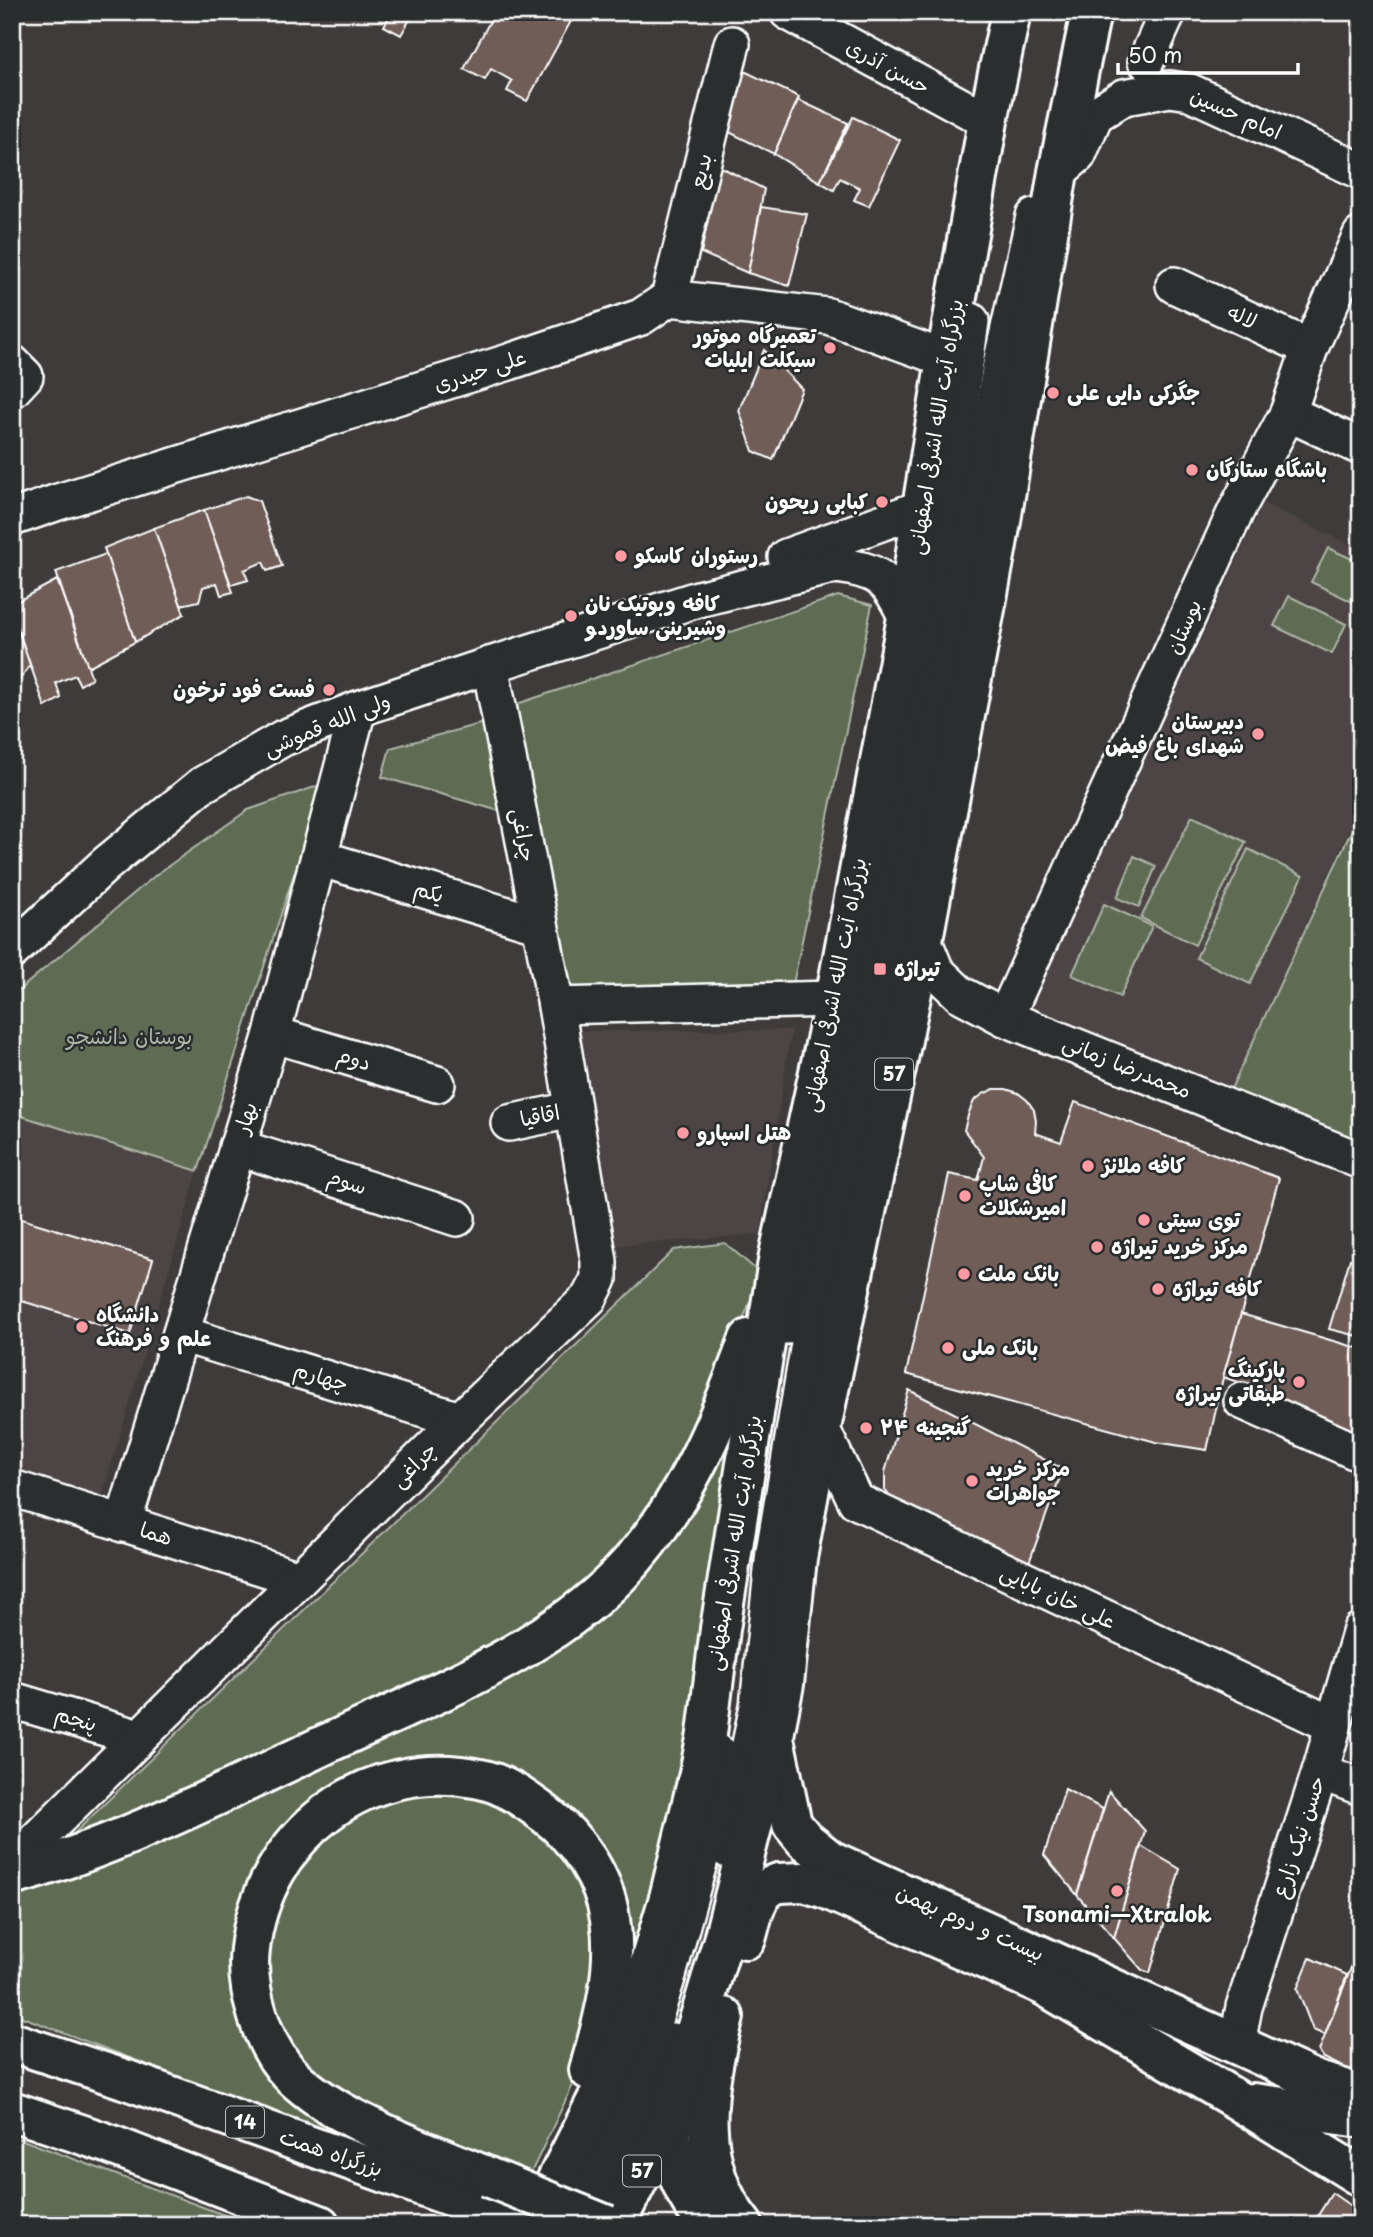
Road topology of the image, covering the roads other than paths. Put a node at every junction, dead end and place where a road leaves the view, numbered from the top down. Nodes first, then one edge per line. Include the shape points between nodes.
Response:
1 (788, 12) edge
2 (1012, 12) edge
3 (1168, 12) edge
4 (1090, 18) edge
5 (732, 44) dead end
6 (1146, 61) dead end
7 (988, 121) junction
8 (1361, 171) edge
9 (1058, 172) junction
10 (1361, 235) edge
11 (1174, 285) dead end
12 (669, 298) junction
13 (1310, 348) junction
14 (946, 359) junction
15 (12, 363) edge
16 (12, 390) edge
17 (1288, 413) junction
18 (1361, 447) edge
19 (922, 508) junction
20 (12, 519) edge
21 (698, 599) junction
22 (907, 618) junction
23 (490, 665) junction
24 (358, 709) junction
25 (319, 858) junction
26 (540, 925) junction
27 (923, 939) junction
28 (12, 951) edge
29 (835, 999) junction
30 (556, 1006) junction
31 (1005, 1018) junction
32 (272, 1034) junction
33 (437, 1084) dead end
34 (572, 1110) junction
35 (509, 1123) dead end
36 (237, 1147) junction
37 (1361, 1161) edge
38 (457, 1218) dead end
39 (779, 1255) junction
40 (181, 1334) junction
41 (1242, 1401) dead end
42 (460, 1420) junction
43 (821, 1428) junction
44 (1361, 1454) edge
45 (12, 1488) edge
46 (123, 1524) junction
47 (299, 1579) junction
48 (1361, 1630) edge
49 (12, 1700) edge
50 (1333, 1725) junction
51 (139, 1738) junction
52 (774, 1739) junction
53 (1320, 1772) junction
54 (1361, 1787) edge
55 (21, 1861) edge
56 (12, 2042) edge
57 (1237, 2044) junction
58 (1361, 2094) edge
59 (1237, 2100) junction
60 (12, 2111) edge
61 (670, 2117) junction
62 (1361, 2118) edge
63 (1361, 2177) edge
64 (482, 2190) junction
65 (320, 2225) edge
66 (533, 2225) edge
67 (565, 2225) edge
68 (595, 2225) edge
69 (607, 2225) edge
70 (615, 2225) edge
71 (709, 2225) edge
72 (743, 2225) edge

1 - 7 street, حسن آذری
2 - 7 main road, بزرگراه آیت الله اشرفی اصفهانی
2 - 67 street via 927,638 854,1011 796,1271 749,1541 708,1830 638,2071
3 - 6 street
4 - 9 main road, 57
4 - 68 street via 1058,111 1001,365 924,803 864,1105 812,1326 774,1552 758,1706 732,1834 709,1929 651,2106
5 - 12 street, بدیع
7 - 14 main road, بزرگراه آیت الله اشرفی اصفهانی
8 - 9 street, امام حسین via 1190,92 1170,89 1124,97 1095,115 1078,155
9 - 27 main road, 57 via 997,545
10 - 13 street, بوستان
11 - 13 street, لاله
12 - 14 street via 828,316
12 - 20 street, علی حیدری via 641,317 509,362
13 - 17 street, بوستان
14 - 19 main road, بزرگراه آیت الله اشرفی اصفهانی
15 - 16 street via 25,376
17 - 18 street
17 - 31 street, بوستان via 1236,511
19 - 21 street, ولی الله قموشی via 773,562
19 - 22 main road, بزرگراه آیت الله اشرفی اصفهانی
21 - 22 street, ولی الله قموشی via 836,565 877,576 892,588
21 - 23 street, ولی الله قموشی
22 - 29 main road, بزرگراه آیت الله اشرفی اصفهانی
23 - 24 street, ولی الله قموشی
23 - 26 street, چراغی
24 - 25 street, بهار
24 - 28 street, ولی الله قموشی via 283,738 202,785 106,864
25 - 26 street, یکم
25 - 32 street, بهار
26 - 30 street, چراغی
27 - 31 street, محمدرضا زمانی via 936,971 960,994
27 - 43 main road, 57
29 - 30 street
29 - 39 main road, بزرگراه آیت الله اشرفی اصفهانی
30 - 34 street, چراغی
31 - 37 street, محمدرضا زمانی
32 - 33 street, دوم
32 - 36 street, بهار
34 - 35 street, اقاقیا
34 - 42 street, چراغی via 599,1279 589,1298
36 - 38 street, سوم
36 - 40 street, بهار
39 - 55 main road via 694,1471 635,1557 569,1620 447,1687 138,1832
39 - 66 main road, بزرگراه آیت الله اشرفی اصفهانی via 707,1734 669,1898 626,2033
40 - 42 street, چهارم
40 - 46 street, بهار
41 - 44 street
42 - 47 street, چراغی
43 - 50 street, علی خان بابایی via 856,1501
43 - 52 main road, 57 via 797,1558
45 - 46 street, هما
46 - 47 street, هما
47 - 51 street, چراغی
48 - 50 street, حسن نیک زارع
49 - 51 street, پنجم
50 - 53 street, حسن نیک زارع
51 - 55 street, چراغی
52 - 57 main road, بیست و دوم بهمن via 792,1824 830,1860
52 - 61 main road, 57 via 723,1940
53 - 54 street
53 - 57 street, حسن نیک زارع via 1244,2007
56 - 64 main road, بزرگراه همت / 14
57 - 58 main road, بیست و دوم بهمن via 1317,2081
57 - 59 main road via 1232,2070
59 - 62 main road
59 - 63 main road, بیست و دوم بهمن
59 - 72 main road, بیست و دوم بهمن via 1043,1985 826,1889 804,1882 779,1883 766,1888 757,1902 710,2079 709,2155 718,2184
60 - 65 main road
61 - 70 main road, 57
61 - 71 main road via 669,2140 681,2184
64 - 66 main road, بزرگراه همت / 14
64 - 66 main road via 326,2105 290,2074 255,2010 248,1966 251,1934 271,1878 309,1827 331,1807 398,1779 437,1774 482,1779 524,1799 582,1849 600,1884 610,1919 611,1944 600,2030
64 - 69 main road, bridge

